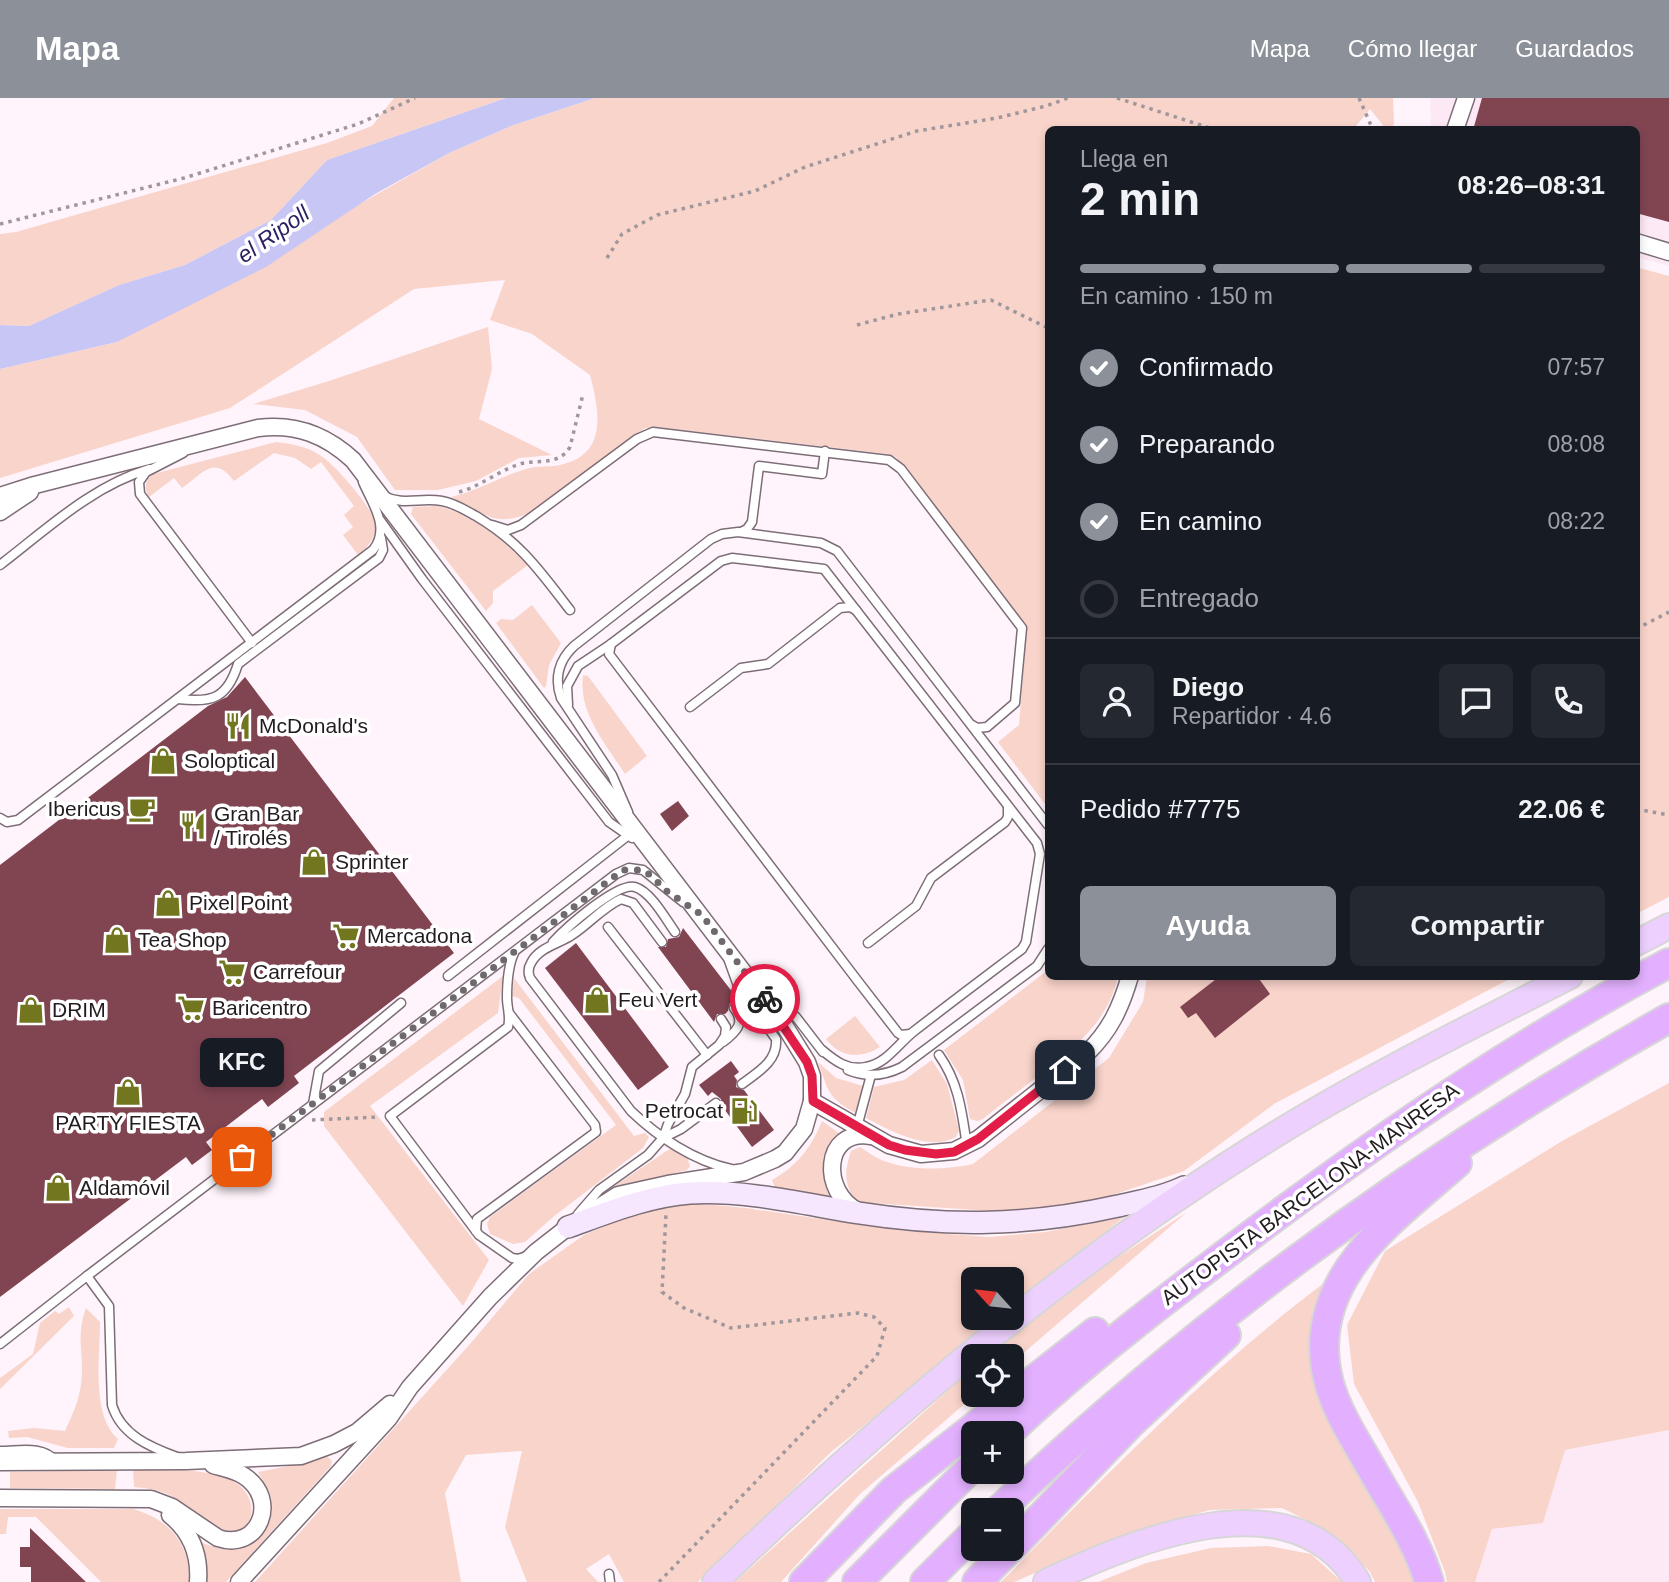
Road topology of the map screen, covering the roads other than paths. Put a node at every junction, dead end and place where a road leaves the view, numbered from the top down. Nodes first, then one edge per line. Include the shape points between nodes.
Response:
1 (1466, 98) edge
2 (1456, 126) edge
3 (1640, 243) edge
4 (1669, 252) edge
5 (208, 440) junction
6 (825, 451) junction
7 (352, 460) junction
8 (155, 467) junction
9 (68, 477) junction
10 (376, 490) junction
11 (0, 496) edge
12 (0, 512) edge
13 (379, 517) junction
14 (492, 525) junction
15 (738, 532) junction
16 (380, 538) junction
17 (0, 565) edge
18 (570, 610) dead end
19 (856, 610) junction
20 (253, 643) junction
21 (611, 644) junction
22 (178, 699) junction
23 (690, 707) dead end
24 (570, 715) junction
25 (971, 724) junction
26 (1008, 806) junction
27 (0, 818) edge
28 (1045, 821) edge
29 (632, 832) junction
30 (702, 915) junction
31 (608, 926) dead end
32 (1669, 926) edge
33 (676, 932) dead end
34 (1640, 941) edge
35 (662, 942) dead end
36 (868, 943) dead end
37 (551, 944) junction
38 (724, 945) junction
39 (519, 948) junction
40 (1045, 954) edge
41 (1669, 963) edge
42 (747, 975) junction
43 (448, 976) dead end
44 (1640, 978) edge
45 (1129, 980) edge
46 (1562, 980) edge
47 (1637, 980) edge
48 (401, 1003) dead end
49 (734, 1008) dead end
50 (509, 1013) junction
51 (1669, 1018) edge
52 (721, 1019) dead end
53 (910, 1034) junction
54 (719, 1045) junction
55 (822, 1050) junction
56 (707, 1055) junction
57 (939, 1055) dead end
58 (871, 1075) junction
59 (742, 1084) dead end
60 (813, 1101) junction
61 (1525, 1102) junction
62 (716, 1103) dead end
63 (313, 1104) junction
64 (864, 1131) junction
65 (663, 1138) junction
66 (967, 1146) junction
67 (1358, 1155) junction
68 (1239, 1158) junction
69 (744, 1172) junction
70 (1373, 1202) junction
71 (863, 1214) junction
72 (568, 1227) junction
73 (476, 1231) junction
74 (536, 1252) junction
75 (88, 1276) junction
76 (0, 1344) edge
77 (410, 1387) junction
78 (1022, 1421) edge
79 (0, 1451) edge
80 (56, 1461) junction
81 (190, 1461) junction
82 (0, 1462) edge
83 (961, 1478) edge
84 (126, 1497) junction
85 (0, 1498) edge
86 (1012, 1498) edge
87 (1024, 1534) edge
88 (961, 1546) edge
89 (997, 1561) edge
90 (198, 1582) edge
91 (239, 1582) edge
92 (715, 1582) edge
93 (804, 1582) edge
94 (857, 1582) edge
95 (925, 1582) edge
96 (977, 1582) edge
97 (1046, 1582) edge
98 (1358, 1582) edge
99 (1429, 1582) edge

1 - 2 street
3 - 4 street
5 - 7 street via 287,426 321,437
5 - 8 lane
5 - 9 street
6 - 14 lane via 653,432 521,525 509,530
6 - 15 lane via 822,474 759,466 752,522
6 - 25 lane via 895,463 1022,628 1015,703 983,728
7 - 10 street
7 - 13 lane
8 - 17 lane via 88,496
8 - 20 lane via 139,482 140,494
9 - 11 street
9 - 12 street
10 - 14 lane via 396,502 434,500 454,505
10 - 29 street
13 - 16 lane
13 - 29 lane via 609,822
14 - 18 lane via 528,555
15 - 24 lane via 711,539 569,651 559,668 557,686
15 - 25 lane via 821,543 837,551
16 - 20 lane via 373,550
16 - 22 lane via 383,550 379,558 238,664 228,686 209,701
19 - 21 lane via 824,569 726,558
19 - 23 lane via 840,608 768,664 741,668
19 - 26 lane
20 - 22 lane
21 - 24 lane via 573,673 566,693
21 - 53 lane via 608,654 898,1033
22 - 27 lane via 18,820
24 - 29 lane via 612,775
25 - 28 lane
26 - 36 lane via 1005,822 932,878 916,906
26 - 53 lane via 1040,849 1024,946
29 - 30 street via 656,855
29 - 43 lane
30 - 38 street
30 - 39 lane via 648,873 629,868
31 - 56 lane
32 - 34 main road
33 - 37 lane via 647,895 627,886
35 - 37 lane via 633,903 621,899 570,937
37 - 65 lane via 529,964 530,978 631,1111
38 - 42 street
38 - 59 lane via 738,986 777,1046 770,1061
39 - 50 lane via 510,964
39 - 63 lane
40 - 58 lane via 1037,966 902,1067
41 - 44 highway, AUTOPISTA BARCELONA-MANRESA
42 - 55 lane via 796,1017
42 - 60 street via 807,1062
45 - 66 street via 1114,1019 1100,1040
46 - 68 main road via 1331,1102
47 - 67 highway, AUTOPISTA BARCELONA-MANRESA via 1517,1049
48 - 63 lane via 319,1071
49 - 54 lane via 740,1017 737,1029
50 - 73 lane via 505,1031 390,1116
50 - 73 lane via 596,1132 477,1219
51 - 61 highway, AUTOPISTA BARCELONA-MANRESA
52 - 54 lane via 726,1031
53 - 55 lane via 886,1057 865,1068 842,1064
54 - 56 lane
55 - 58 lane via 846,1069
56 - 65 lane via 692,1068
57 - 66 lane via 959,1094
58 - 64 lane
60 - 64 street
60 - 69 street via 804,1129 785,1153
61 - 70 highway, AUTOPISTA BARCELONA-MANRESA
61 - 99 highway via 1362,1250 1344,1274 1328,1320 1326,1367 1336,1403 1399,1515
62 - 65 lane
63 - 75 lane
64 - 66 street via 889,1145 921,1154 954,1152
64 - 71 street via 841,1143 832,1167 837,1194
65 - 69 lane via 704,1161
65 - 72 lane via 648,1155 599,1190
67 - 78 highway, AUTOPISTA BARCELONA-MANRESA via 1151,1310
67 - 93 highway via 1196,1252 921,1467
68 - 71 street via 1178,1190 1075,1216 1008,1223
68 - 92 main road via 1097,1255 941,1378
69 - 72 street via 618,1195
70 - 86 highway, AUTOPISTA BARCELONA-MANRESA via 1152,1373
70 - 87 highway via 1132,1422
71 - 72 street via 720,1193 667,1196
72 - 74 street
73 - 74 lane via 512,1258
74 - 77 street
75 - 76 lane
75 - 81 lane via 109,1306 112,1405 118,1420 143,1443
77 - 81 street via 357,1432 302,1455
77 - 91 street via 388,1418
79 - 80 lane via 39,1450
80 - 81 street
80 - 82 street
81 - 84 street via 235,1471 257,1488 263,1511 250,1534 227,1541 162,1502
83 - 94 highway
84 - 85 street
84 - 90 street via 163,1511 183,1527 198,1563
88 - 95 highway
89 - 96 highway
97 - 98 main road via 1099,1558 1160,1539 1244,1522 1266,1522 1307,1535 1338,1556

